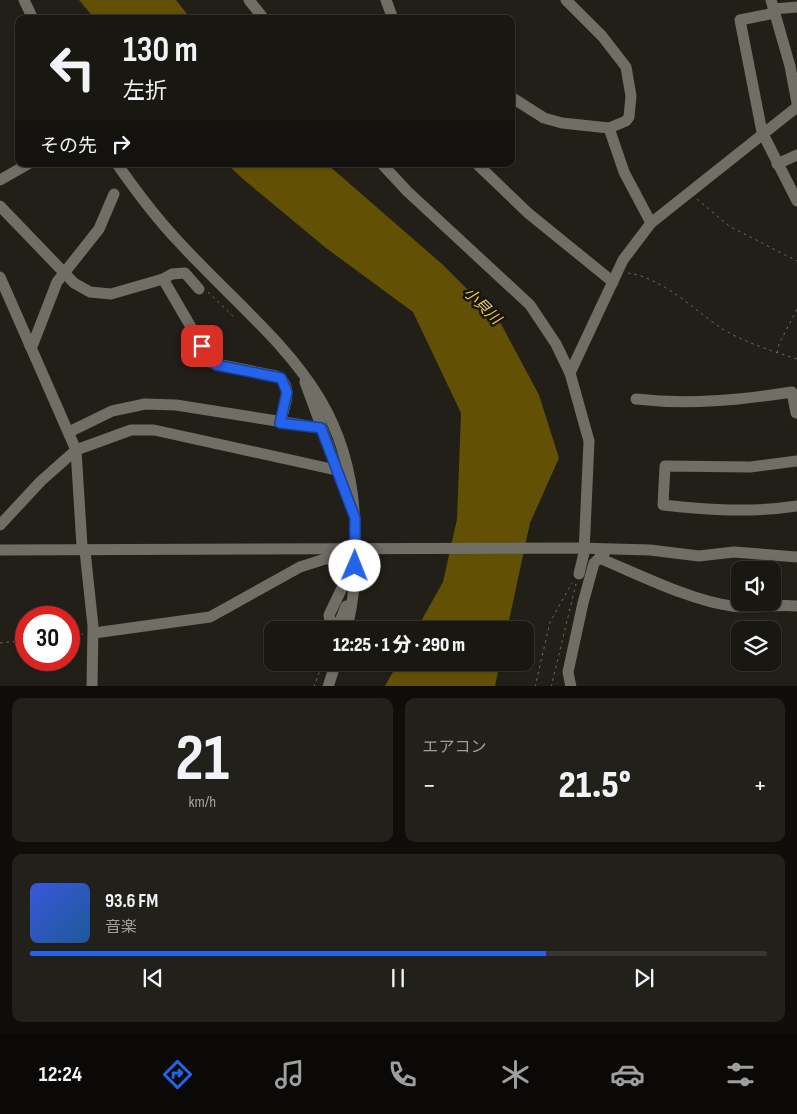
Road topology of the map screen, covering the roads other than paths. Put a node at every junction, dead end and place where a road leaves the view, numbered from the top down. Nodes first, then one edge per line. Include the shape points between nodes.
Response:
1 (24, 0) edge
2 (249, 0) edge
3 (386, 0) edge
4 (566, 0) edge
5 (797, 7) edge
6 (773, 8) edge
7 (31, 15) edge
8 (261, 15) edge
9 (392, 15) edge
10 (794, 65) edge
11 (515, 100) edge
12 (797, 105) edge
13 (609, 128) junction
14 (762, 132) junction
15 (797, 155) edge
16 (777, 164) junction
17 (23, 167) edge
18 (119, 167) edge
19 (385, 167) edge
20 (480, 167) edge
21 (0, 180) edge
22 (114, 194) dead end
23 (797, 202) edge
24 (0, 206) edge
25 (652, 223) junction
26 (65, 272) junction
27 (0, 277) edge
28 (615, 277) junction
29 (163, 279) junction
30 (199, 289) road end
31 (30, 346) junction
32 (304, 373) junction
33 (570, 373) junction
34 (636, 398) dead end
35 (797, 414) edge
36 (280, 423) junction
37 (319, 428) junction
38 (69, 432) junction
39 (76, 450) junction
40 (797, 461) edge
41 (334, 470) junction
42 (797, 506) edge
43 (355, 518) junction
44 (0, 525) edge
45 (581, 548) junction
46 (358, 549) junction
47 (0, 550) edge
48 (650, 550) junction
49 (84, 551) junction
50 (599, 558) junction
51 (797, 558) edge
52 (579, 574) road end
53 (354, 583) junction
54 (797, 606) edge
55 (349, 621) edge
56 (94, 633) junction
57 (333, 671) edge
58 (568, 672) junction
59 (92, 686) edge
60 (328, 686) edge
61 (564, 686) edge
62 (571, 686) edge

1 - 7 street
2 - 8 street
3 - 9 street
4 - 13 street via 602,36 626,67 631,96 629,117
5 - 6 street
6 - 10 street
6 - 14 street via 740,20
10 - 12 street
11 - 13 street via 544,118
12 - 14 street
13 - 25 street via 624,172
14 - 16 street
14 - 25 street via 734,159
15 - 16 street
16 - 23 street
17 - 21 street
18 - 32 street via 177,241 262,324
19 - 33 street via 530,305 556,344
20 - 28 street via 528,213
22 - 26 street via 99,229
24 - 26 street
25 - 28 street via 623,260
26 - 29 street via 81,288 105,295
26 - 31 street via 57,282
27 - 31 street
28 - 33 street
29 - 30 street via 185,273
29 - 36 street via 212,363 276,376 284,382 287,392
31 - 38 street
32 - 37 street
32 - 43 street via 321,399 344,452 353,486
33 - 45 street via 590,441
34 - 35 street via 671,403 740,400 792,392
36 - 37 street
36 - 38 street via 176,405 145,404 112,411
37 - 41 street
38 - 39 street
39 - 41 street via 142,428
39 - 44 street via 41,481
39 - 49 street
40 - 42 street via 750,467 665,466 663,505 725,511
41 - 43 street
43 - 46 street
45 - 46 street
45 - 48 street
45 - 52 street
46 - 49 street
46 - 53 street
47 - 49 street
48 - 50 street via 645,554 607,554
48 - 51 street via 699,556 734,552
49 - 56 street
50 - 54 street via 697,597 730,606
50 - 58 street via 594,563 588,583
53 - 55 street
53 - 56 street via 337,625 328,617 344,584 343,562 325,559 294,570 210,617
56 - 59 street
57 - 60 street
58 - 61 street
58 - 62 street

